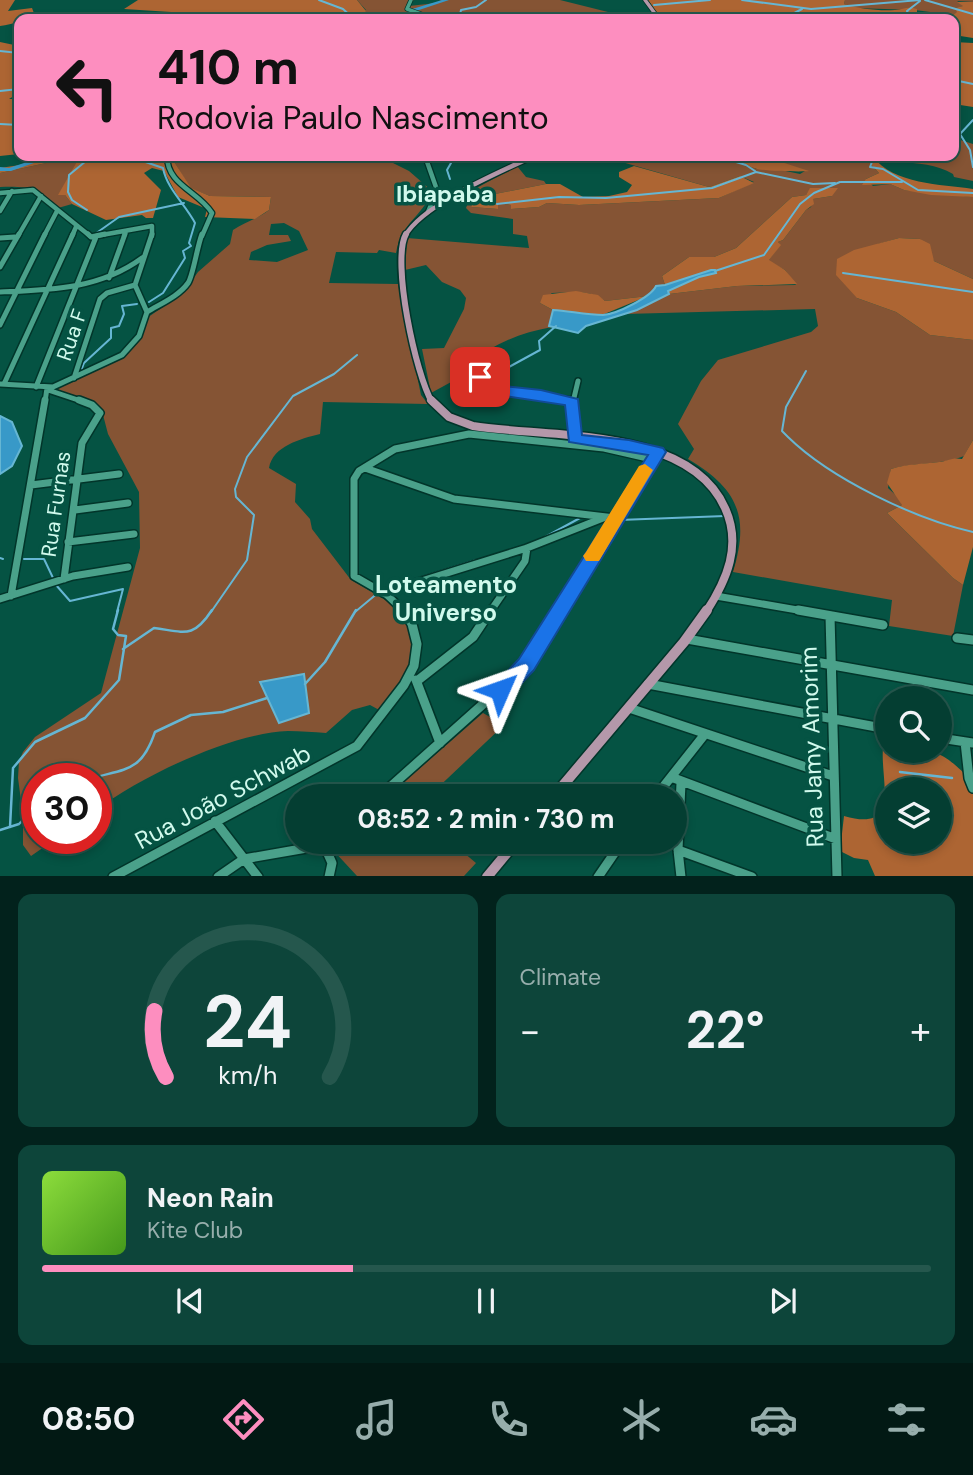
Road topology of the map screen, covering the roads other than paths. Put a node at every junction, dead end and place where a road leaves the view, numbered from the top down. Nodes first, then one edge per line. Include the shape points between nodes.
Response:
1 (411, 0) edge
2 (418, 14) edge
3 (167, 161) edge
4 (427, 161) edge
5 (525, 161) edge
6 (12, 191) junction
7 (0, 193) edge
8 (41, 196) junction
9 (0, 211) edge
10 (57, 211) junction
11 (428, 212) junction
12 (75, 227) junction
13 (126, 230) junction
14 (15, 237) junction
15 (96, 237) junction
16 (0, 238) edge
17 (142, 258) junction
18 (0, 267) edge
19 (109, 278) junction
20 (135, 285) junction
21 (77, 287) junction
22 (47, 290) junction
23 (0, 292) edge
24 (16, 292) junction
25 (147, 312) junction
26 (0, 325) edge
27 (481, 366) dead end
28 (74, 378) junction
29 (578, 382) dead end
30 (2, 384) edge
31 (36, 387) junction
32 (48, 389) junction
33 (573, 402) junction
34 (543, 439) junction
35 (575, 439) junction
36 (655, 455) junction
37 (365, 468) junction
38 (119, 474) dead end
39 (78, 480) junction
40 (32, 485) junction
41 (128, 503) dead end
42 (75, 509) junction
43 (605, 517) junction
44 (615, 518) junction
45 (134, 534) dead end
46 (68, 542) junction
47 (527, 548) junction
48 (128, 566) dead end
49 (64, 579) junction
50 (383, 593) junction
51 (11, 596) junction
52 (716, 596) junction
53 (0, 599) edge
54 (830, 616) junction
55 (883, 625) dead end
56 (957, 638) dead end
57 (687, 639) junction
58 (973, 640) edge
59 (831, 664) junction
60 (413, 678) junction
61 (648, 684) junction
62 (973, 690) edge
63 (629, 708) junction
64 (833, 719) junction
65 (875, 727) edge
66 (705, 734) junction
67 (440, 743) junction
68 (969, 743) edge
69 (833, 776) junction
70 (671, 777) junction
71 (681, 783) joint
72 (394, 784) edge
73 (564, 784) edge
74 (665, 784) edge
75 (973, 788) edge
76 (215, 821) junction
77 (836, 839) junction
78 (285, 851) edge
79 (687, 853) edge
80 (329, 854) edge
81 (506, 854) edge
82 (614, 854) edge
83 (678, 854) edge
84 (244, 859) junction
85 (115, 876) edge
86 (219, 876) edge
87 (257, 876) edge
88 (329, 876) edge
89 (488, 876) edge
90 (599, 876) edge
91 (681, 876) edge
92 (749, 876) edge
93 (837, 876) edge

1 - 2 street via 407,8
3 - 25 street via 178,183 211,209 211,218 195,251 191,279
4 - 11 street via 437,190
5 - 11 main road
6 - 7 street
6 - 8 street via 31,190
6 - 9 street
8 - 10 street
8 - 14 street
10 - 12 street
10 - 24 street
11 - 34 main road via 404,234 399,257 430,402 459,422
12 - 15 street
12 - 22 street
13 - 15 street
13 - 17 street via 153,227
13 - 19 street
14 - 16 street
14 - 18 street
15 - 21 street
17 - 19 street
17 - 20 street
19 - 21 street
20 - 25 street
20 - 28 street, Rua F via 100,299
21 - 22 street
21 - 31 street
22 - 24 street
22 - 30 street
23 - 24 street
24 - 26 street
25 - 28 street via 139,336 127,351
27 - 33 street via 486,388
28 - 32 street
29 - 33 street
30 - 31 street
31 - 32 street
32 - 39 street, Rua Furnas via 99,411 82,443
32 - 40 street
33 - 35 street
34 - 35 main road
34 - 36 street
34 - 37 street via 466,435 395,449
35 - 36 main road via 629,445
36 - 44 street
36 - 52 main road via 703,477 733,520 733,554
37 - 43 street via 454,499
37 - 50 street via 354,479 354,576
38 - 39 street
39 - 40 street
39 - 42 street, Rua Furnas
40 - 51 street
41 - 42 street
42 - 46 street, Rua Furnas
43 - 44 street
43 - 47 street
44 - 67 street via 527,665
45 - 46 street
46 - 49 street, Rua Furnas
47 - 50 street
47 - 60 street via 525,561 473,637
48 - 49 street
49 - 51 street
50 - 60 street via 403,608 416,635
51 - 53 street
52 - 54 street
52 - 57 main road
54 - 55 street
54 - 59 street, Rua Jamy Amorim
56 - 58 street
57 - 59 street
57 - 61 main road
59 - 62 street
59 - 64 street, Rua Jamy Amorim
60 - 67 street
60 - 76 street, Rua João Schwab via 351,751
61 - 63 main road
61 - 64 street
63 - 66 street
63 - 73 main road
64 - 65 street
64 - 69 street, Rua Jamy Amorim
66 - 69 street
66 - 70 street
67 - 72 street
68 - 75 street
69 - 77 street, Rua Jamy Amorim
70 - 71 street
70 - 74 street
71 - 77 street
76 - 84 street
76 - 85 street, Rua João Schwab
77 - 93 street, Rua Jamy Amorim
78 - 84 street
79 - 92 street
80 - 88 street
81 - 89 main road
82 - 90 street
83 - 91 street
84 - 86 street
84 - 87 street

